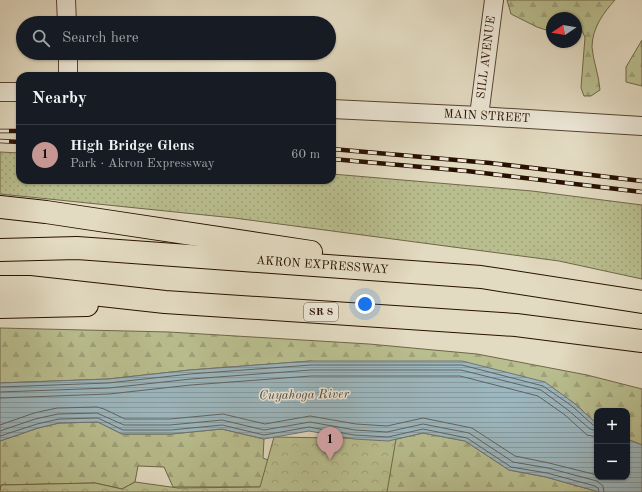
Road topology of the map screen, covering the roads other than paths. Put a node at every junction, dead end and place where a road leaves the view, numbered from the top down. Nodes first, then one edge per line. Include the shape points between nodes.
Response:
1 (66, 0) edge
2 (494, 0) edge
3 (67, 16) edge
4 (68, 60) edge
5 (68, 72) edge
6 (0, 92) edge
7 (16, 92) edge
8 (336, 109) edge
9 (479, 116) junction
10 (642, 126) edge
11 (0, 207) edge
12 (0, 250) edge
13 (481, 277) junction
14 (0, 286) edge
15 (165, 302) junction
16 (642, 302) edge
17 (0, 307) edge
18 (642, 341) edge

1 - 3 street
2 - 9 street, SILL AVENUE
4 - 5 street
6 - 7 street
8 - 9 street, MAIN STREET
9 - 10 street, MAIN STREET
11 - 13 highway
12 - 13 highway, AKRON EXPRESSWAY via 77,248
13 - 16 highway, AKRON EXPRESSWAY
14 - 15 highway, SR 8
15 - 17 highway
15 - 18 highway, SR 8 via 516,325

